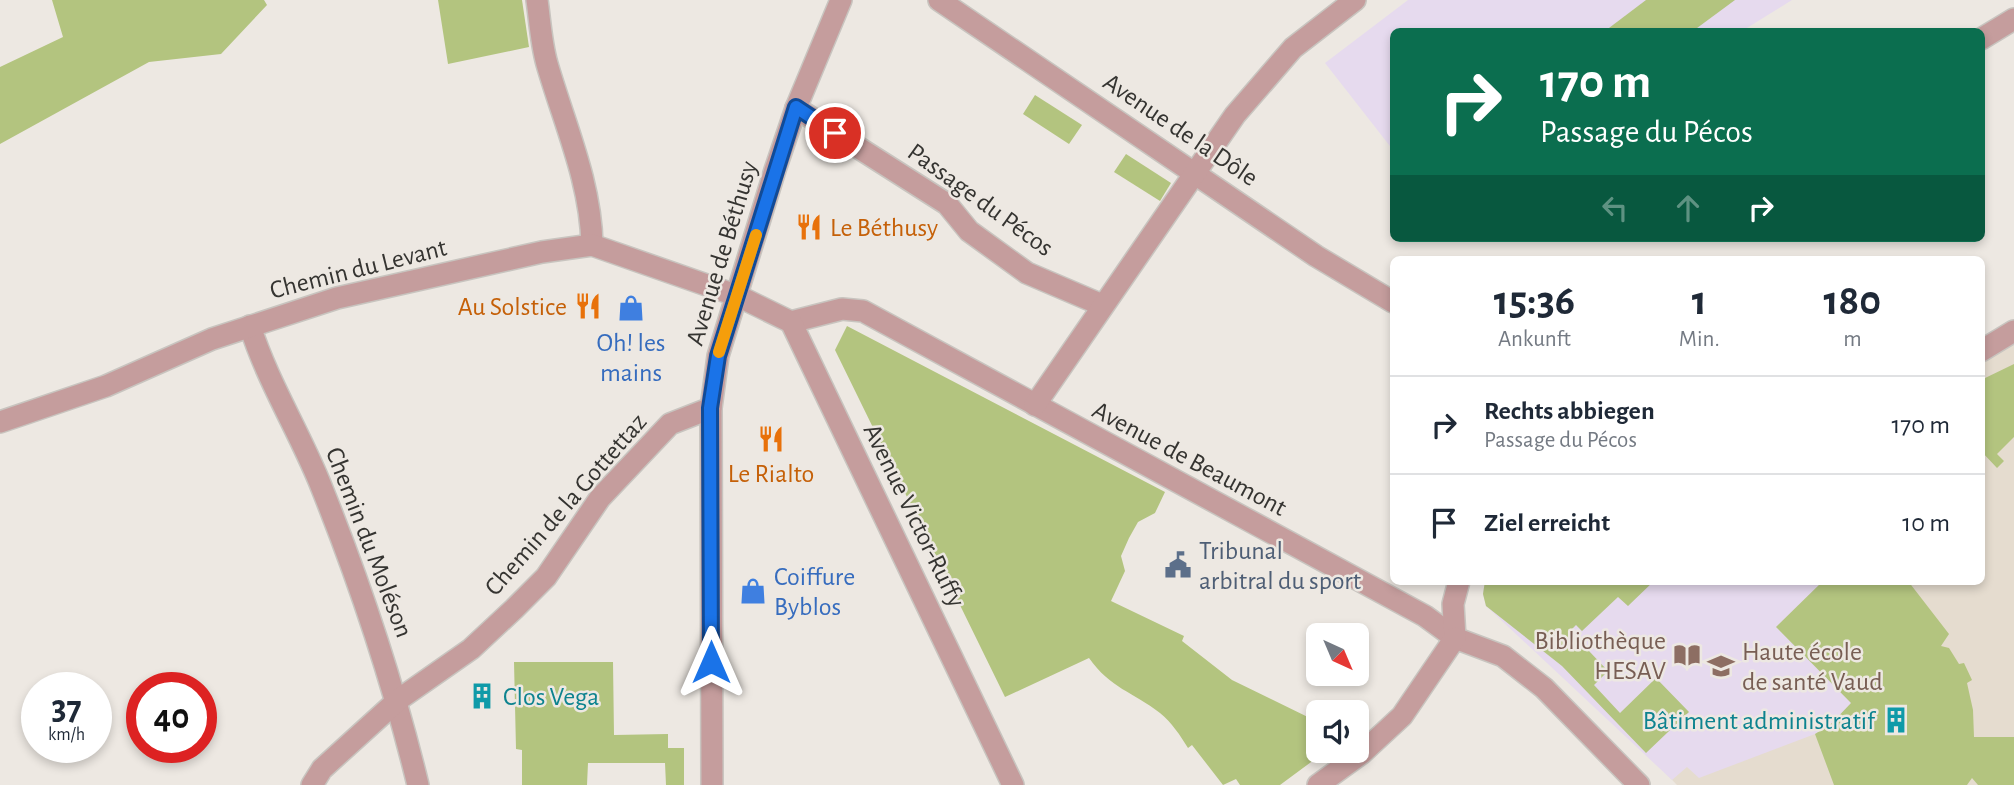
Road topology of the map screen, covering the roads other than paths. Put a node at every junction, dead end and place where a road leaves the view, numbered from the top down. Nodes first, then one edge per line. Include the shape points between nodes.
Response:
1 (537, 0) edge
2 (841, 0) edge
3 (939, 0) edge
4 (1354, 0) edge
5 (2014, 19) edge
6 (1985, 37) edge
7 (796, 107) junction
8 (1194, 172) junction
9 (592, 245) junction
10 (738, 296) junction
11 (1390, 300) edge
12 (1102, 305) junction
13 (791, 322) junction
14 (250, 326) junction
15 (2014, 331) edge
16 (1985, 349) edge
17 (1035, 405) junction
18 (710, 408) junction
19 (3, 418) edge
20 (1458, 585) edge
21 (1455, 638) junction
22 (398, 700) junction
23 (312, 785) edge
24 (418, 785) edge
25 (712, 785) edge
26 (1013, 785) edge
27 (1318, 785) edge
28 (1639, 785) edge

1 - 9 street via 545,60 586,192
2 - 7 street, Avenue de Béthusy
3 - 8 street, Avenue de la Dôle
4 - 8 street via 1293,48 1235,115
5 - 6 street
7 - 10 street, Avenue de Béthusy
7 - 12 street, Passage du Pécos via 947,204 969,231 1027,272
8 - 11 street, Avenue de la Dôle via 1316,256
8 - 12 street
9 - 10 street, Chemin du Levant
9 - 14 street, Chemin du Levant via 337,298
10 - 13 street
10 - 18 street, Avenue de Béthusy via 718,356
12 - 17 street
13 - 17 street, Avenue de Beaumont via 842,309 863,311
13 - 26 street, Avenue Victor-Ruffy
14 - 19 street, Chemin du Levant via 106,386
14 - 22 street, Chemin du Moléson via 261,360 319,482
15 - 16 street
17 - 21 street, Avenue de Beaumont via 1425,617
18 - 22 street, Chemin de la Gottettaz via 670,424 600,498 538,585 471,649
18 - 25 street, Avenue de Béthusy
20 - 21 street via 1453,604
21 - 27 street via 1402,716
21 - 28 street, Avenue de Beaumont via 1503,656 1544,688
22 - 23 street, Chemin de la Gottettaz via 322,769
22 - 24 street, Chemin du Moléson

